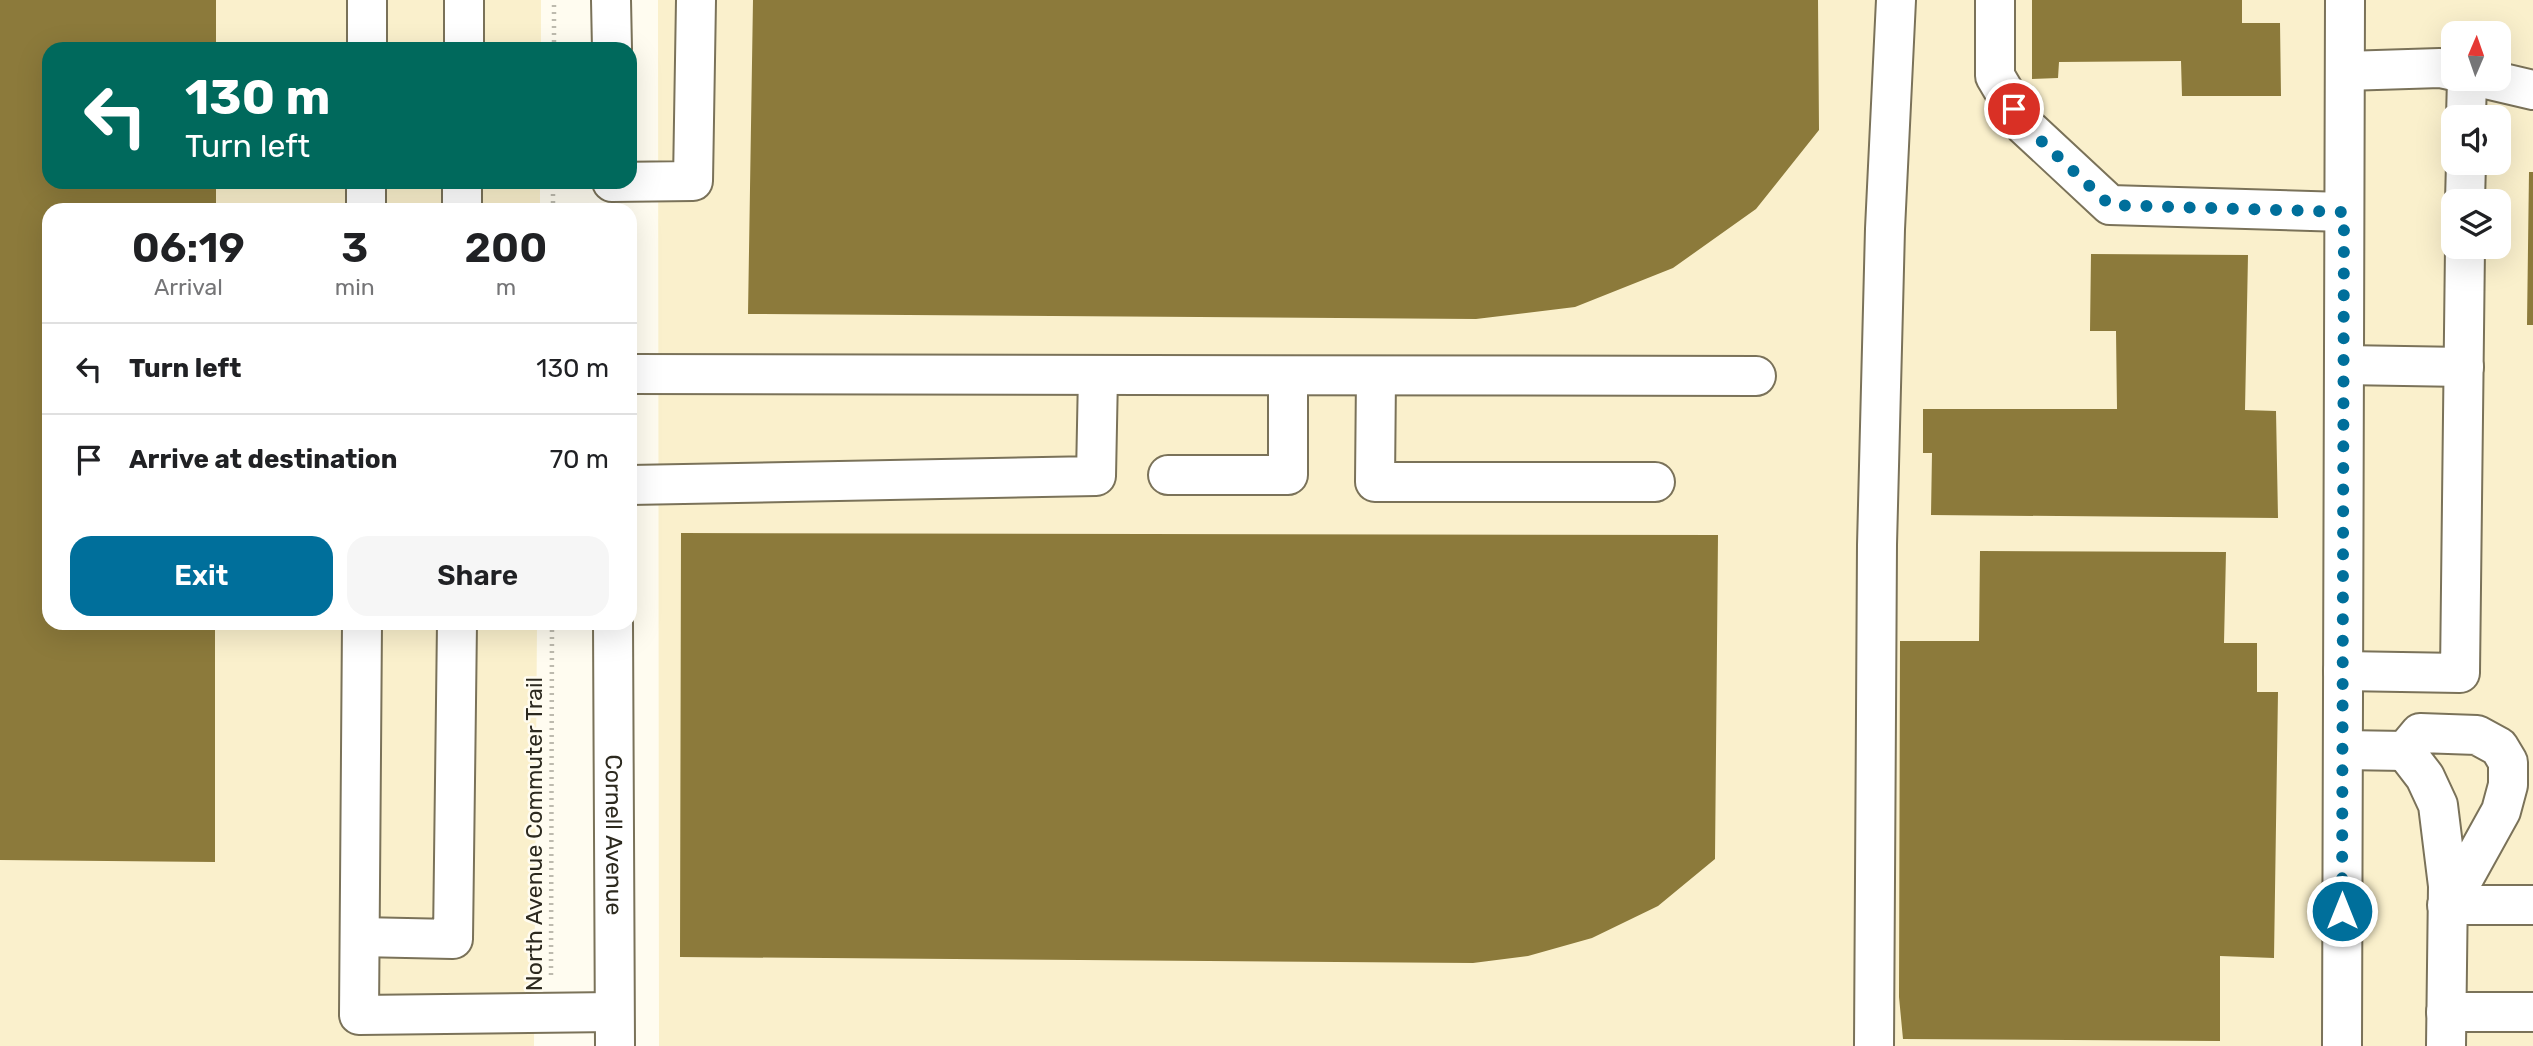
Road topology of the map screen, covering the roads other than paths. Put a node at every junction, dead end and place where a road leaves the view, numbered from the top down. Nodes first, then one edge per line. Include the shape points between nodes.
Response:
1 (368, 0) edge
2 (464, 0) edge
3 (611, 0) edge
4 (696, 0) edge
5 (1896, 0) edge
6 (1995, 0) edge
7 (2345, 0) edge
8 (367, 42) edge
9 (464, 42) edge
10 (612, 42) edge
11 (2441, 68) edge
12 (2345, 71) junction
13 (2511, 85) edge
14 (2533, 90) edge
15 (637, 182) edge
16 (2344, 212) junction
17 (2465, 259) edge
18 (2344, 365) junction
19 (2464, 367) junction
20 (637, 374) edge
21 (1098, 375) junction
22 (1288, 376) junction
23 (1376, 376) junction
24 (1756, 376) dead end
25 (1168, 475) dead end
26 (1655, 482) dead end
27 (637, 485) edge
28 (362, 630) edge
29 (457, 630) edge
30 (613, 630) edge
31 (2343, 671) junction
32 (2343, 750) junction
33 (2405, 751) junction
34 (2438, 805) junction
35 (2501, 811) junction
36 (2448, 896) junction
37 (2533, 905) edge
38 (360, 937) junction
39 (2533, 1012) edge
40 (615, 1029) edge
41 (2446, 1029) edge
42 (505, 1030) edge
43 (1874, 1046) edge
44 (2342, 1046) edge

1 - 8 street
2 - 9 street
3 - 10 street
4 - 15 street via 693,181
5 - 43 street via 1877,545
6 - 16 street via 1995,76 2024,125 2110,205
7 - 12 street
11 - 12 street
12 - 16 street
13 - 14 street
16 - 18 street
17 - 19 street
18 - 19 street
18 - 31 street
19 - 31 street via 2460,673
20 - 21 street
21 - 22 street
21 - 27 street via 1096,477
22 - 23 street
22 - 25 street via 1288,475
23 - 24 street
23 - 26 street via 1375,482
28 - 38 street
29 - 38 street via 453,939
30 - 40 street, Cornell Avenue
31 - 32 street
32 - 33 street
32 - 44 street
33 - 34 street via 2425,777
33 - 35 street via 2420,733 2477,735 2499,747 2508,762
34 - 35 street
34 - 36 street
35 - 36 street via 2465,876
36 - 37 street
36 - 41 street
38 - 42 street via 359,1015
39 - 41 street
40 - 42 street via 551,1013

